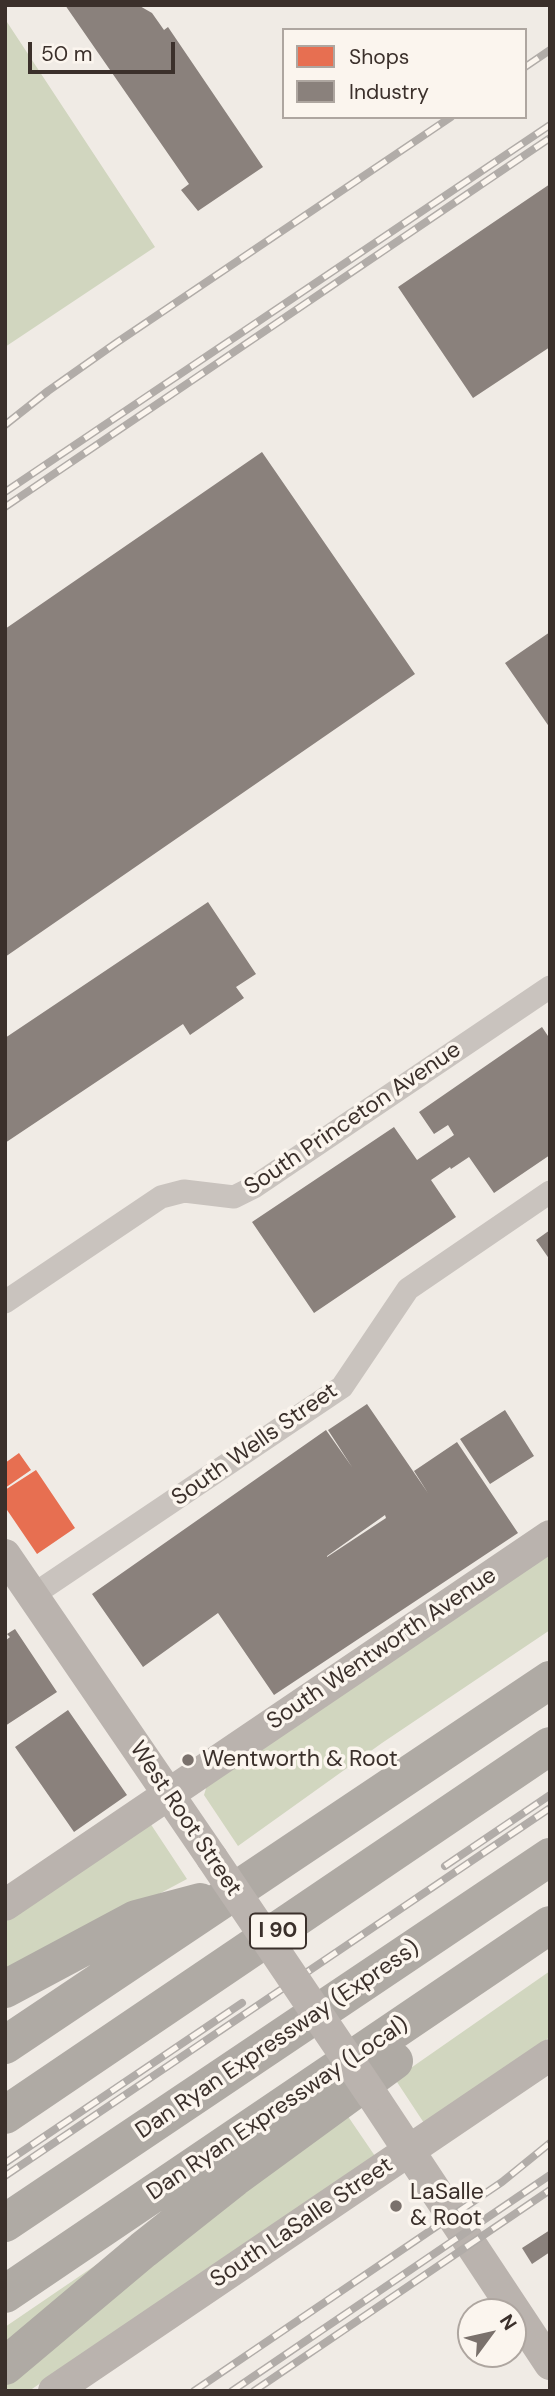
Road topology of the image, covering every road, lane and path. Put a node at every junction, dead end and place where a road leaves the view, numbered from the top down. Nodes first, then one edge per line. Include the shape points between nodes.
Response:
1 (550, 987) edge
2 (550, 1192) edge
3 (5, 1302) edge
4 (550, 1536) edge
5 (6, 1557) edge
6 (33, 1595) junction
7 (550, 1661) edge
8 (550, 1680) edge
9 (482, 1726) junction
10 (550, 1746) edge
11 (169, 1794) junction
12 (550, 1857) edge
13 (226, 1896) junction
14 (5, 1905) edge
15 (550, 1925) edge
16 (488, 1967) junction
17 (5, 1989) edge
18 (5, 2045) edge
19 (550, 2055) edge
20 (5, 2115) edge
21 (409, 2151) junction
22 (5, 2223) edge
23 (5, 2294) edge
24 (549, 2363) edge
25 (5, 2366) edge
26 (54, 2391) edge

1 - 3 street, South Princeton Avenue via 254,1187 234,1198 184,1191 161,1197
2 - 6 street, South Wells Street via 408,1289 342,1387
4 - 11 main road, South Wentworth Avenue
5 - 6 main road, West Root Street
6 - 11 main road, West Root Street
7 - 9 highway
8 - 9 highway, I 90
9 - 13 highway, I 90
10 - 20 highway, I 90
11 - 14 main road, South Wentworth Avenue
11 - 21 main road, West Root Street, bridge
12 - 22 highway, Dan Ryan Expressway (Express)
13 - 17 highway via 136,1919
13 - 18 highway, I 90
15 - 16 highway, Dan Ryan Expressway (Local)
16 - 23 highway, Dan Ryan Expressway (Local)
16 - 25 highway via 415,2046 233,2178
19 - 21 main road, South LaSalle Street
21 - 24 main road, West Root Street
21 - 26 main road, South LaSalle Street

